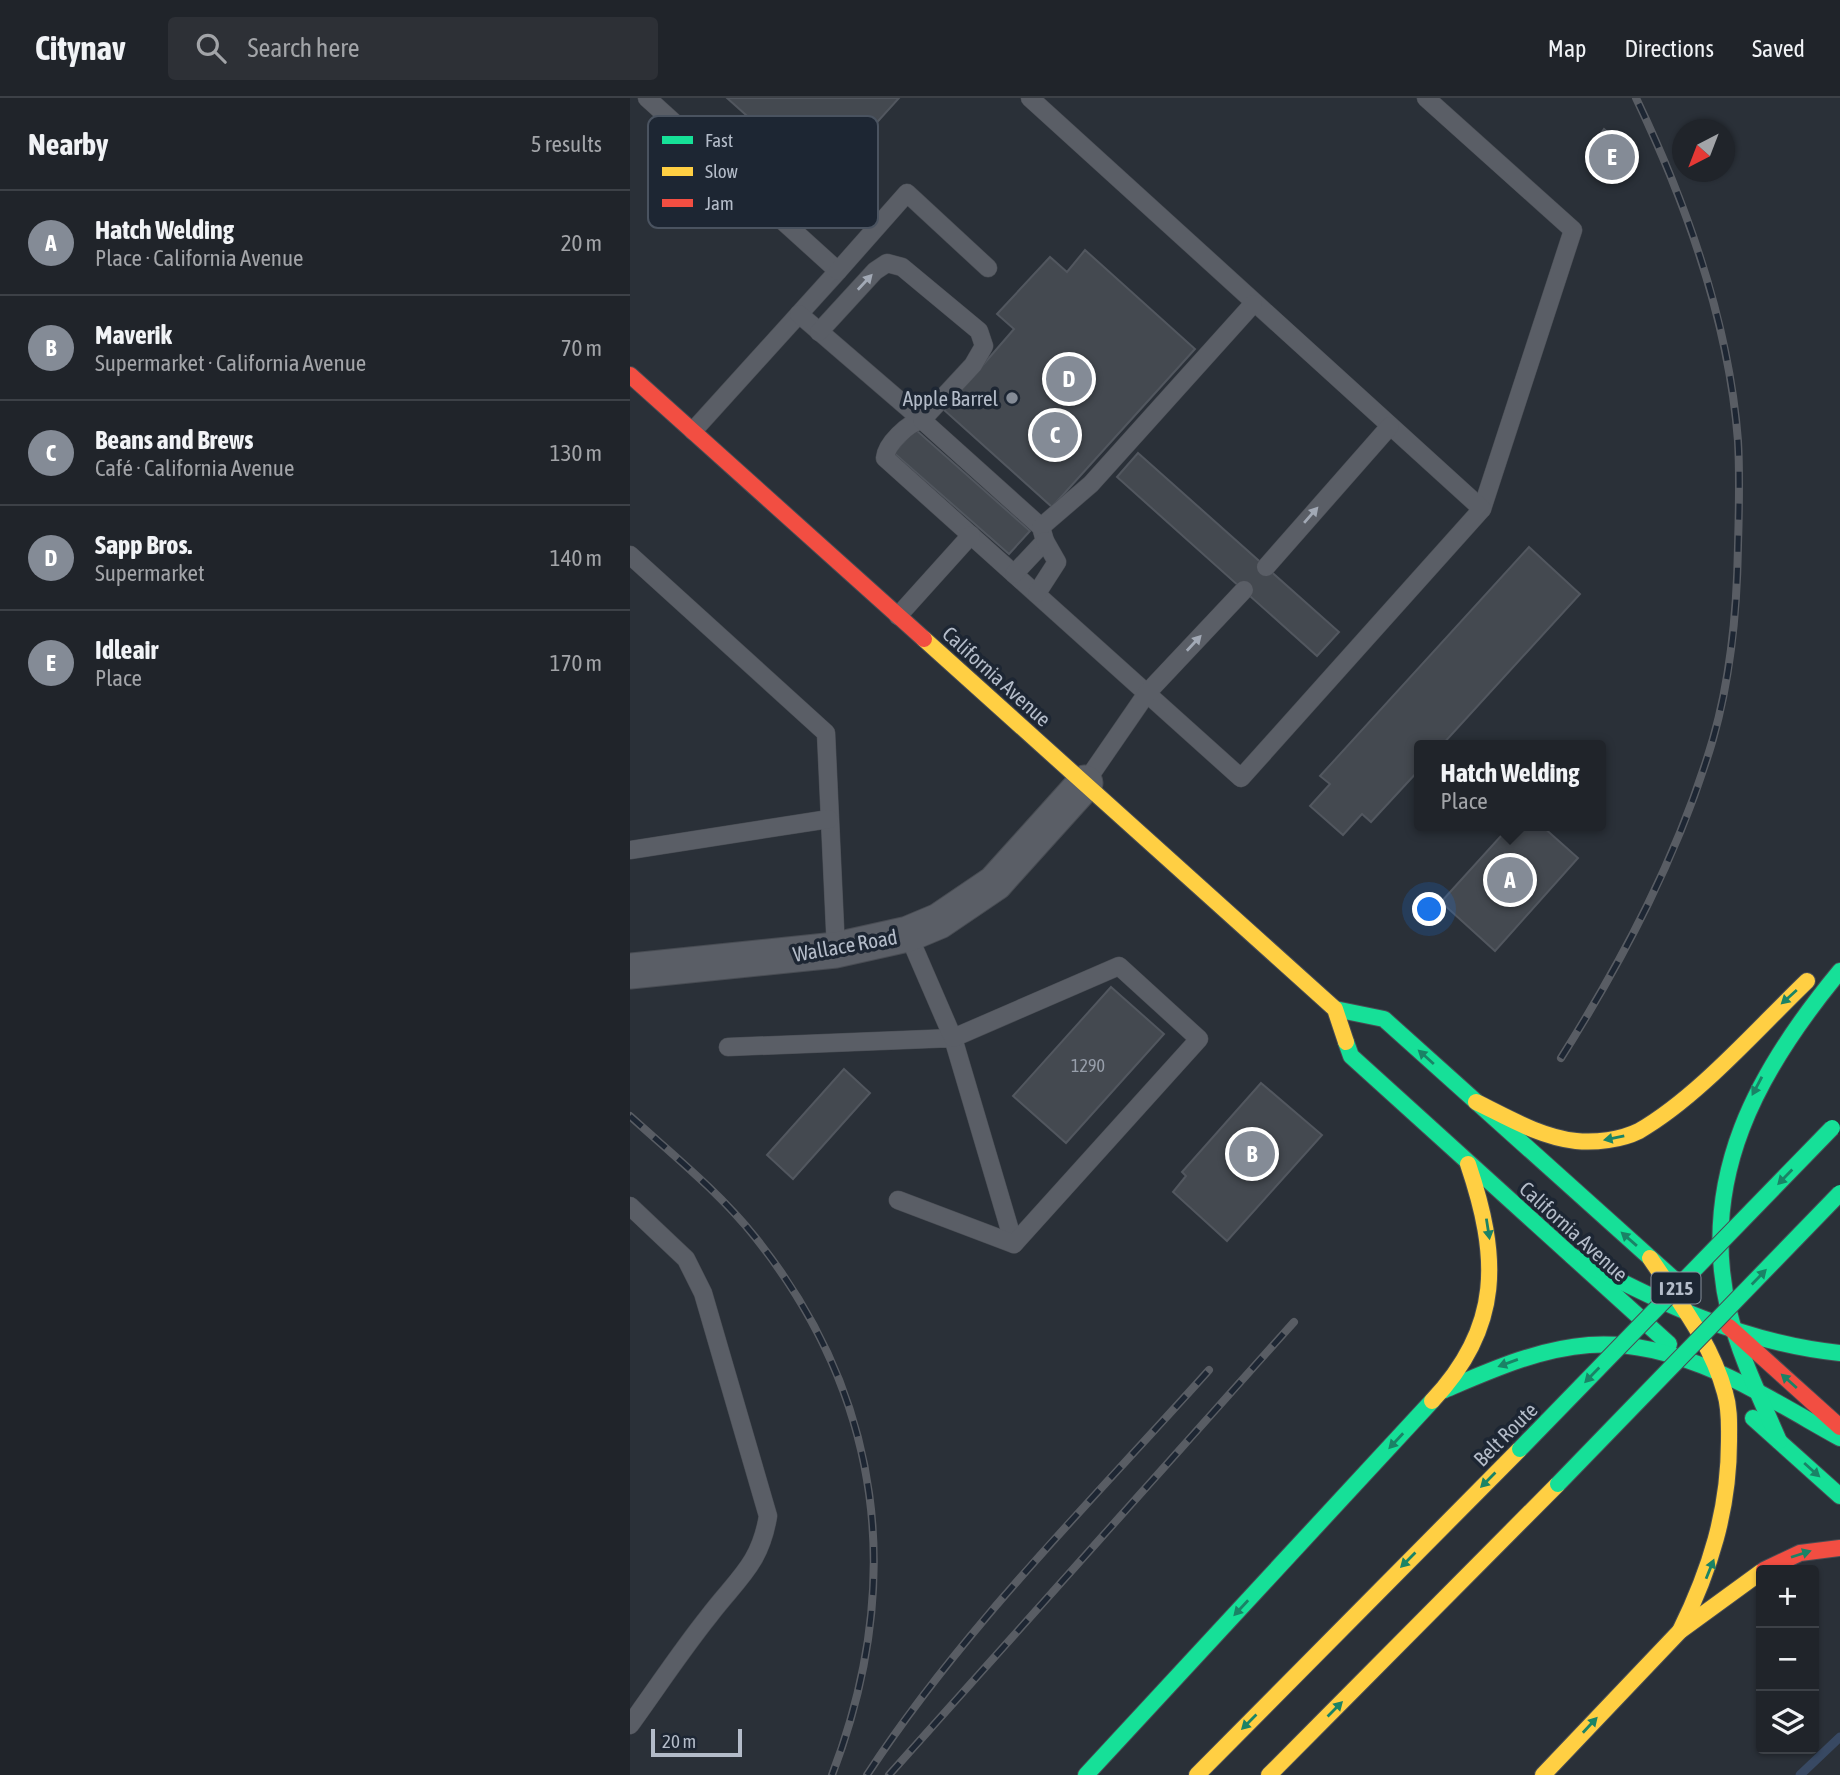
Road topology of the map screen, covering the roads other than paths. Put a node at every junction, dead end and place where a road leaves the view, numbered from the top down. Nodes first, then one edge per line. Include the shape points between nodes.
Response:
1 (647, 98) edge
2 (1030, 98) edge
3 (1426, 98) edge
4 (667, 116) edge
5 (878, 226) edge
6 (791, 228) edge
7 (876, 228) edge
8 (988, 268) dead end
9 (838, 271) junction
10 (1253, 304) junction
11 (799, 314) junction
12 (819, 332) junction
13 (630, 375) edge
14 (922, 420) junction
15 (1390, 426) junction
16 (693, 431) junction
17 (1482, 509) junction
18 (1043, 534) junction
19 (982, 540) junction
20 (630, 555) edge
21 (1266, 566) dead end
22 (1014, 574) junction
23 (1244, 590) dead end
24 (1037, 593) junction
25 (898, 616) junction
26 (1147, 693) junction
27 (1084, 783) junction
28 (829, 819) junction
29 (630, 850) edge
30 (908, 934) junction
31 (836, 950) junction
32 (1840, 951) edge
33 (630, 971) edge
34 (1840, 971) edge
35 (1335, 1009) junction
36 (953, 1038) junction
37 (728, 1047) dead end
38 (1476, 1102) junction
39 (1836, 1124) edge
40 (1468, 1164) junction
41 (1840, 1193) edge
42 (898, 1200) dead end
43 (630, 1206) edge
44 (1014, 1244) junction
45 (1572, 1256) junction
46 (1650, 1258) junction
47 (1688, 1315) junction
48 (1735, 1333) junction
49 (1840, 1353) edge
50 (1693, 1366) junction
51 (1718, 1375) junction
52 (1442, 1391) junction
53 (1725, 1392) junction
54 (1759, 1394) junction
55 (1840, 1427) edge
56 (1840, 1438) edge
57 (1779, 1441) junction
58 (1840, 1496) edge
59 (1840, 1548) edge
60 (1775, 1565) edge
61 (1756, 1576) edge
62 (1680, 1631) junction
63 (630, 1725) edge
64 (1086, 1775) edge
65 (1197, 1775) edge
66 (1269, 1775) edge
67 (1544, 1775) edge

1 - 4 lane
2 - 10 lane
3 - 17 lane via 1573,230
5 - 8 lane via 907,193
6 - 9 lane
7 - 9 lane
9 - 11 lane
10 - 15 lane
10 - 18 lane
11 - 12 lane
11 - 16 lane
12 - 14 lane
12 -> 14 lane via 887,263 902,267 979,331 984,346 973,365
13 - 16 main road, California Avenue
14 - 18 lane via 950,453
14 - 19 lane via 912,422 885,458 923,485
15 - 17 lane
21 -> 15 lane
16 - 25 main road, California Avenue
17 - 26 lane via 1241,778
18 - 22 lane
18 - 24 lane via 1057,562
19 - 22 lane
19 - 25 lane
20 - 28 lane via 826,733
22 - 24 lane
26 -> 23 lane
24 - 26 lane
25 - 27 main road, California Avenue
26 - 27 lane
27 - 30 street, Wallace Road via 995,883 949,915
27 - 35 main road, California Avenue
28 - 29 lane
28 - 31 lane
30 - 31 street, Wallace Road
30 - 36 lane
31 - 33 street, Wallace Road
32 -> 38 main road via 1686,1097 1638,1131 1617,1139 1576,1141 1528,1128
34 -> 48 main road via 1782,1044 1754,1091 1736,1136 1726,1181 1722,1250 1725,1293
38 -> 35 main road, California Avenue via 1384,1019
35 - 40 main road, California Avenue via 1351,1056
36 - 37 lane
36 - 44 lane
36 - 44 lane via 1119,966 1199,1039
46 -> 38 main road, California Avenue
39 -> 65 main road, Belt Route / I 215, bridge
40 - 45 main road, California Avenue
40 -> 52 main road via 1485,1214 1492,1275 1479,1331
66 -> 41 main road, I 215, bridge
42 - 44 lane
43 - 63 lane via 686,1259 703,1293 768,1516 763,1543 745,1574 709,1615
45 - 47 main road
45 - 50 main road, California Avenue
46 - 47 main road
46 - 48 main road, California Avenue
47 - 48 main road
47 - 51 main road
48 - 49 main road via 1770,1345
48 - 54 main road
55 -> 48 main road, California Avenue
50 - 51 main road
50 -> 52 main road via 1636,1347 1576,1346 1510,1362
50 - 53 main road, California Avenue
51 - 53 main road
51 - 54 main road
52 -> 64 main road
53 - 57 main road, California Avenue
62 -> 53 main road via 1712,1565 1723,1524 1730,1448
54 - 56 main road
54 - 57 main road
57 -> 58 main road, California Avenue
60 -> 59 main road via 1823,1547
61 - 62 main road
67 -> 62 main road

